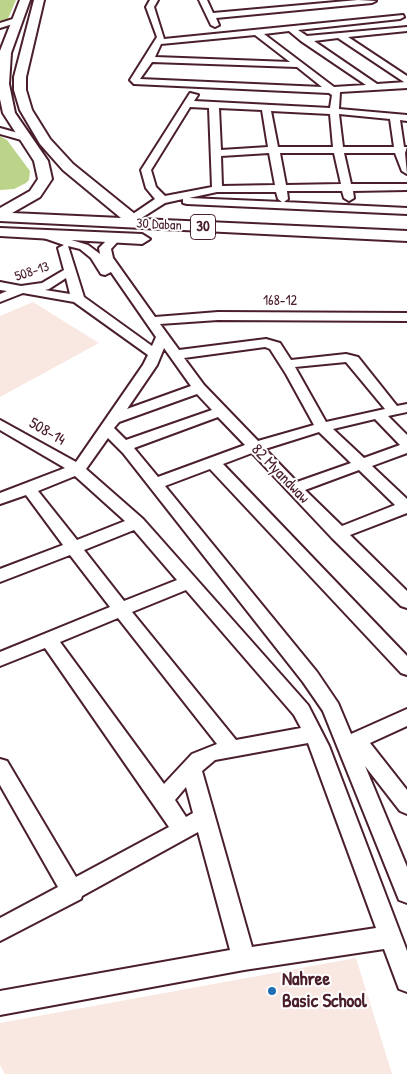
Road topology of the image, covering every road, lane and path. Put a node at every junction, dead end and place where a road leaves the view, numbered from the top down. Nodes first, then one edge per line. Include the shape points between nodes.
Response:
1 (26, 0) edge
2 (39, 0) edge
3 (154, 0) edge
4 (203, 0) edge
5 (266, 0) edge
6 (320, 4) edge
7 (377, 4) edge
8 (274, 10) junction
9 (211, 16) junction
10 (404, 19) edge
11 (16, 20) junction
12 (334, 23) junction
13 (0, 26) edge
14 (290, 28) junction
15 (407, 29) edge
16 (257, 32) junction
17 (220, 36) junction
18 (340, 36) junction
19 (204, 37) junction
20 (304, 39) junction
21 (159, 42) junction
22 (150, 59) junction
23 (236, 62) junction
24 (302, 65) junction
25 (407, 80) edge
26 (200, 85) junction
27 (407, 85) edge
28 (373, 87) junction
29 (333, 90) junction
30 (407, 95) edge
31 (187, 104) junction
32 (214, 105) junction
33 (266, 107) junction
34 (334, 111) junction
35 (395, 117) junction
36 (407, 118) edge
37 (0, 131) edge
38 (25, 138) junction
39 (276, 150) junction
40 (338, 150) junction
41 (403, 150) edge
42 (214, 153) junction
43 (407, 171) edge
44 (407, 187) edge
45 (217, 189) junction
46 (348, 189) junction
47 (282, 190) junction
48 (162, 200) junction
49 (283, 205) junction
50 (351, 208) junction
51 (407, 211) edge
52 (0, 213) edge
53 (0, 217) edge
54 (135, 222) junction
55 (0, 232) edge
56 (40, 234) junction
57 (407, 236) edge
58 (115, 238) junction
59 (154, 239) dead end
60 (203, 242) dead end
61 (64, 248) dead end
62 (407, 251) edge
63 (70, 270) junction
64 (0, 286) edge
65 (24, 289) junction
66 (0, 298) edge
67 (78, 299) junction
68 (407, 316) edge
69 (152, 321) junction
70 (162, 338) junction
71 (156, 355) junction
72 (174, 355) junction
73 (288, 364) junction
74 (199, 388) junction
75 (400, 409) edge
76 (221, 411) junction
77 (378, 414) junction
78 (0, 424) edge
79 (112, 424) junction
80 (322, 427) junction
81 (407, 444) edge
82 (124, 446) junction
83 (254, 447) junction
84 (407, 448) edge
85 (213, 463) junction
86 (361, 464) junction
87 (77, 469) junction
88 (155, 484) junction
89 (29, 488) junction
90 (294, 488) junction
91 (0, 499) edge
92 (407, 507) edge
93 (137, 523) junction
94 (338, 534) junction
95 (75, 547) junction
96 (0, 576) edge
97 (189, 582) junction
98 (404, 594) edge
99 (121, 610) junction
100 (48, 639) junction
101 (0, 659) edge
102 (407, 668) edge
103 (319, 691) junction
104 (294, 702) junction
105 (407, 717) edge
106 (313, 734) junction
107 (351, 743) junction
108 (232, 748) junction
109 (0, 767) edge
110 (191, 768) junction
111 (163, 799) junction
112 (407, 805) edge
113 (204, 818) junction
114 (182, 829) junction
115 (73, 892) junction
116 (407, 893) edge
117 (0, 930) edge
118 (391, 936) junction
119 (244, 959) junction
120 (407, 981) edge
121 (0, 1003) edge

1 - 11 main road
2 - 54 main road via 20,76 26,110 45,141 68,167
3 - 21 street via 150,8 161,37
4 - 9 street
5 - 8 street
6 - 7 street
6 - 8 street
6 - 12 street
7 - 10 street
8 - 9 street via 240,10
9 - 17 street
10 - 12 street
11 - 13 street
11 - 38 main road via 4,58 3,84 10,113
12 - 14 street
14 - 16 street
14 - 20 street
15 - 18 street
16 - 17 street
16 - 24 street
17 - 19 street
18 - 20 street
18 - 25 street
19 - 21 street
19 - 23 street
20 - 28 street
21 - 22 street
22 - 23 street
22 - 26 street via 135,80 137,82
23 - 24 street
24 - 29 street
26 - 29 street
26 - 31 street
27 - 28 street
28 - 29 street
28 - 30 street
29 - 34 street via 337,94
31 - 32 street
31 - 48 street via 146,170 151,188
32 - 33 street
32 - 42 street
33 - 34 street
33 - 39 street
34 - 35 street
34 - 40 street
35 - 36 street
35 - 41 street
37 - 38 street
38 - 52 main road via 42,161 45,179 35,194
39 - 40 street
39 - 42 street
39 - 47 street
40 - 41 street
40 - 46 street
41 - 43 street
42 - 45 street
44 - 46 street
45 - 47 street
45 - 48 street
46 - 47 street
46 - 50 street
47 - 49 street
48 - 49 street
48 - 54 street
49 - 50 street
50 - 51 street
53 - 54 main road, 30 Daban / 30
54 - 57 main road, 30 Daban / 30
55 - 56 main road, 30 Daban
56 - 58 main road, 30 Daban
56 - 70 street via 68,240 91,251 140,319
58 - 59 main road, 30 Daban
58 - 69 street, 82 Myandwaw via 107,245 105,255
60 - 62 main road, 30 Daban / 30
61 - 63 street
63 - 65 street, 508-13 via 45,286
63 - 67 street
64 - 65 street
65 - 66 street, 508-13
65 - 67 street
67 - 71 street
68 - 69 street, 168-12 via 218,316
69 - 70 street, 82 Myandwaw
70 - 71 street
70 - 72 street, 82 Myandwaw
71 - 79 street
72 - 73 street via 266,343 275,346
72 - 74 street, 82 Myandwaw
73 - 75 street via 353,360
73 - 80 street
74 - 76 street, 82 Myandwaw
74 - 79 street
75 - 77 street
76 - 82 street
76 - 83 street, 82 Myandwaw
77 - 80 street
77 - 81 street
78 - 87 street, 508-14
79 - 82 street
79 - 87 street
80 - 83 street
80 - 86 street
82 - 88 street
83 - 85 street
83 - 90 street, 82 Myandwaw
84 - 86 street
85 - 88 street
85 - 102 street
86 - 90 street
86 - 92 street
87 - 89 street
87 - 93 street, 508-14
88 - 103 street
89 - 91 street
89 - 95 street
90 - 94 street, 82 Myandwaw
92 - 94 street
93 - 95 street
93 - 97 street, 508-14
94 - 98 street, 82 Myandwaw
95 - 96 street
95 - 99 street
97 - 99 street
97 - 104 street, 508-14
99 - 100 street
99 - 108 street
100 - 101 street
100 - 111 street
103 - 104 street
103 - 107 street
104 - 106 street, 508-14
105 - 107 street
106 - 108 street
106 - 118 street, 508-14
107 - 112 street
107 - 116 street
108 - 110 street via 211,753
109 - 115 street
110 - 111 street
110 - 113 street
111 - 114 street
113 - 114 street
113 - 119 street
114 - 115 street
115 - 117 street
118 - 119 street
118 - 120 street, 508-14
119 - 121 street

